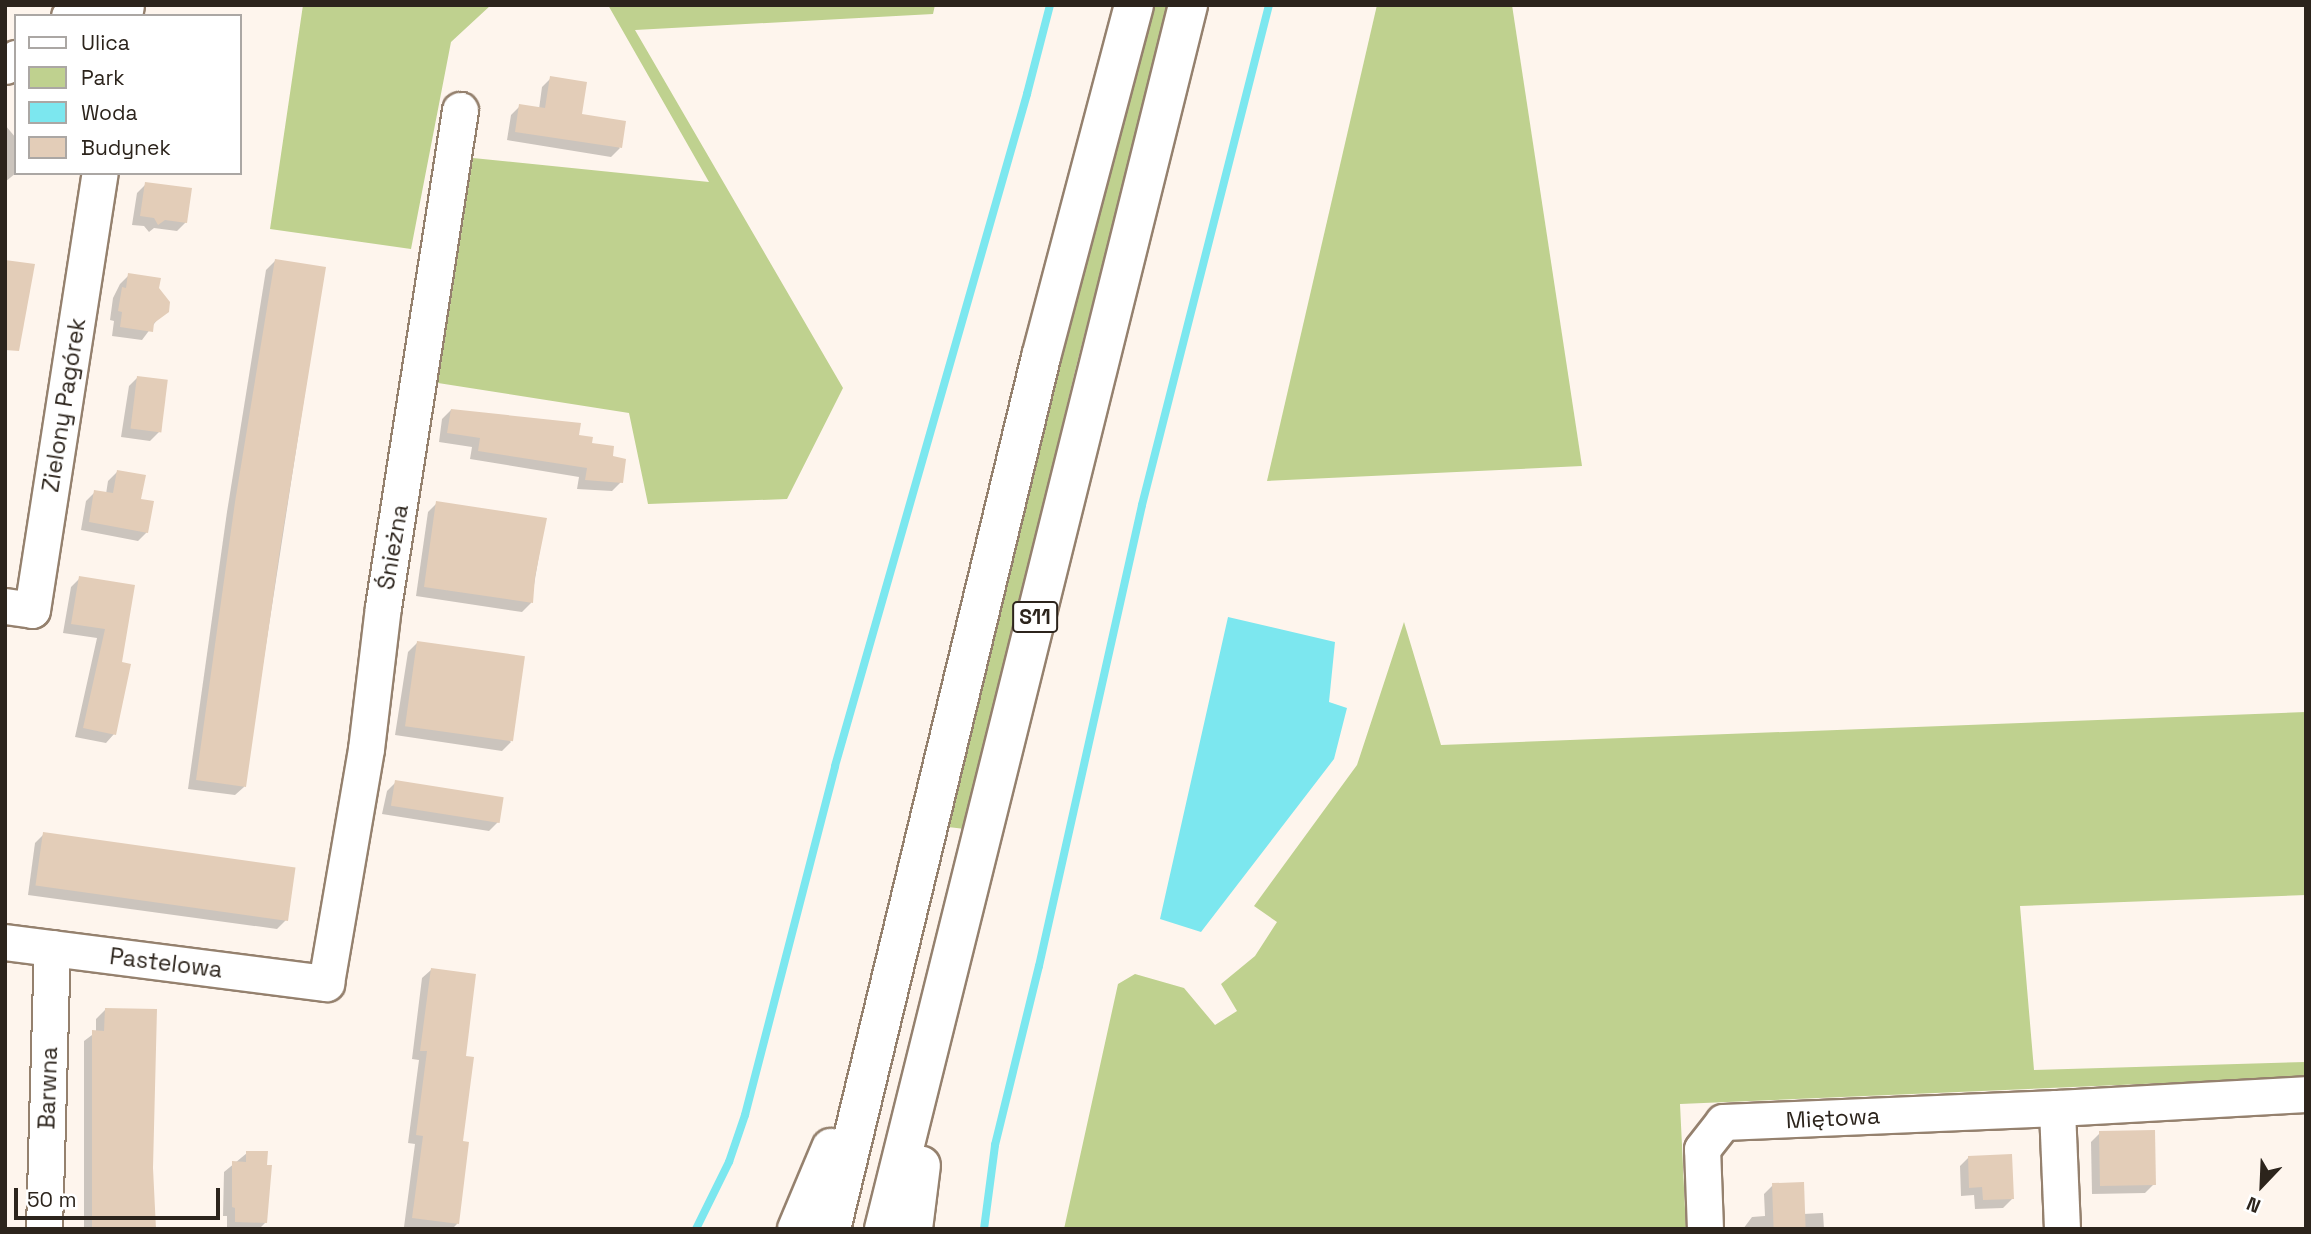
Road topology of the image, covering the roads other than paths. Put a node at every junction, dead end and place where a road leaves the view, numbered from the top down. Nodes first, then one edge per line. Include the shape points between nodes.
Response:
1 (1134, 5) edge
2 (1188, 5) edge
3 (71, 14) edge
4 (114, 14) edge
5 (460, 110) dead end
6 (100, 175) edge
7 (5, 606) edge
8 (5, 942) edge
9 (52, 948) junction
10 (326, 983) joint
11 (888, 999) junction
12 (940, 1013) junction
13 (2306, 1094) edge
14 (2057, 1108) junction
15 (44, 1229) edge
16 (797, 1229) edge
17 (831, 1229) edge
18 (884, 1229) edge
19 (914, 1229) edge
20 (1704, 1229) edge
21 (2062, 1229) edge

1 - 11 highway, S11 via 1041,357
2 - 12 highway, S11
3 - 4 street via 80,7
5 - 10 street, Śnieżna via 383,607 366,749
6 - 7 street, Zielony Pagórek via 32,610
8 - 9 street, Pastelowa
9 - 10 street, Pastelowa
9 - 15 street, Barwna
11 - 16 highway
11 - 17 highway, S11
12 - 18 highway, S11
12 - 19 highway
13 - 14 street, Miętowa
14 - 20 street, Miętowa via 1723,1122 1702,1149
14 - 21 street

